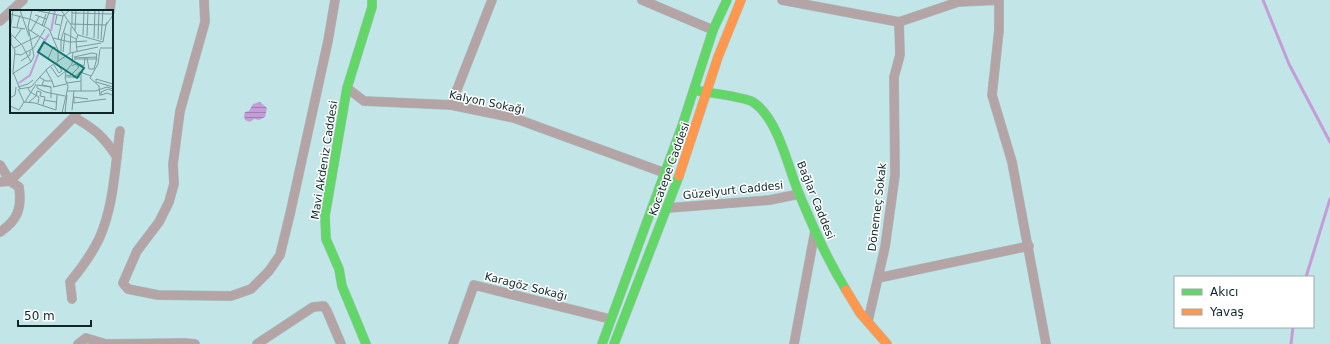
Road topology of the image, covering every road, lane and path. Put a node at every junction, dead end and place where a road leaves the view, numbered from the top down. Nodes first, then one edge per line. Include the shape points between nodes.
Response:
1 (23, 0) edge
2 (111, 0) edge
3 (204, 0) edge
4 (335, 0) edge
5 (372, 0) edge
6 (492, 0) edge
7 (642, 0) edge
8 (727, 0) edge
9 (741, 0) edge
10 (782, 0) edge
11 (12, 10) edge
12 (110, 10) edge
13 (10, 12) edge
14 (0, 21) edge
15 (899, 22) junction
16 (713, 30) junction
17 (347, 88) junction
18 (694, 90) junction
19 (708, 92) junction
20 (451, 105) junction
21 (75, 115) edge
22 (120, 131) dead end
23 (117, 157) junction
24 (0, 165) edge
25 (665, 173) junction
26 (10, 180) junction
27 (0, 182) edge
28 (799, 194) junction
29 (668, 208) junction
30 (815, 231) junction
31 (0, 232) edge
32 (1029, 246) junction
33 (878, 278) junction
34 (72, 300) dead end
35 (610, 319) junction
36 (868, 321) junction
37 (78, 344) edge
38 (162, 344) edge
39 (195, 344) edge
40 (257, 344) edge
41 (341, 344) edge
42 (366, 344) edge
43 (453, 344) edge
44 (602, 344) edge
45 (614, 344) edge
46 (794, 344) edge
47 (887, 344) edge
48 (1046, 344) edge

1 - 11 street
2 - 12 street
3 - 4 street via 205,22 180,111 175,139 174,184 159,222 136,251 126,273 123,283 128,289 158,295 231,296 250,289 269,271 280,255 290,214
5 - 17 main road, Mavi Akdeniz Caddesi
6 - 20 street
7 - 16 street
8 - 16 main road, Kocatepe Caddesi
9 - 19 main road, Kocatepe Caddesi via 723,40
10 - 15 street
13 - 14 street
15 - 32 street via 958,2 999,0 992,95 1012,162
15 - 33 street, Dönemeç Sokak via 900,55 894,77 895,175
16 - 18 main road, Kocatepe Caddesi
17 - 20 street, Kalyon Sokağı via 364,101
17 - 42 main road, Mavi Akdeniz Caddesi via 325,216 326,239 334,253 342,286
18 - 19 main road, Bağlar Caddesi
18 - 25 main road, Kocatepe Caddesi
19 - 28 main road, Bağlar Caddesi via 751,101 762,109 775,130
19 - 29 main road, Kocatepe Caddesi
20 - 25 street, Kalyon Sokağı via 514,118
21 - 23 street via 95,130
21 - 26 street
22 - 23 street
23 - 34 street via 104,225 94,249 70,282
24 - 26 street
25 - 35 main road, Kocatepe Caddesi
26 - 27 street
26 - 31 street via 19,186 19,210 8,226
28 - 29 street, Güzelyurt Caddesi via 770,200
28 - 30 main road, Bağlar Caddesi
29 - 45 main road, Kocatepe Caddesi
30 - 36 main road, Bağlar Caddesi via 827,259
30 - 46 street
32 - 33 street
32 - 48 street
33 - 36 street, Dönemeç Sokak
35 - 43 street, Karagöz Sokağı via 474,285
35 - 44 main road, Kocatepe Caddesi
36 - 47 main road, Bağlar Caddesi
37 - 38 street via 86,338 106,344
38 - 39 street
40 - 41 street via 318,305 324,306 327,311

